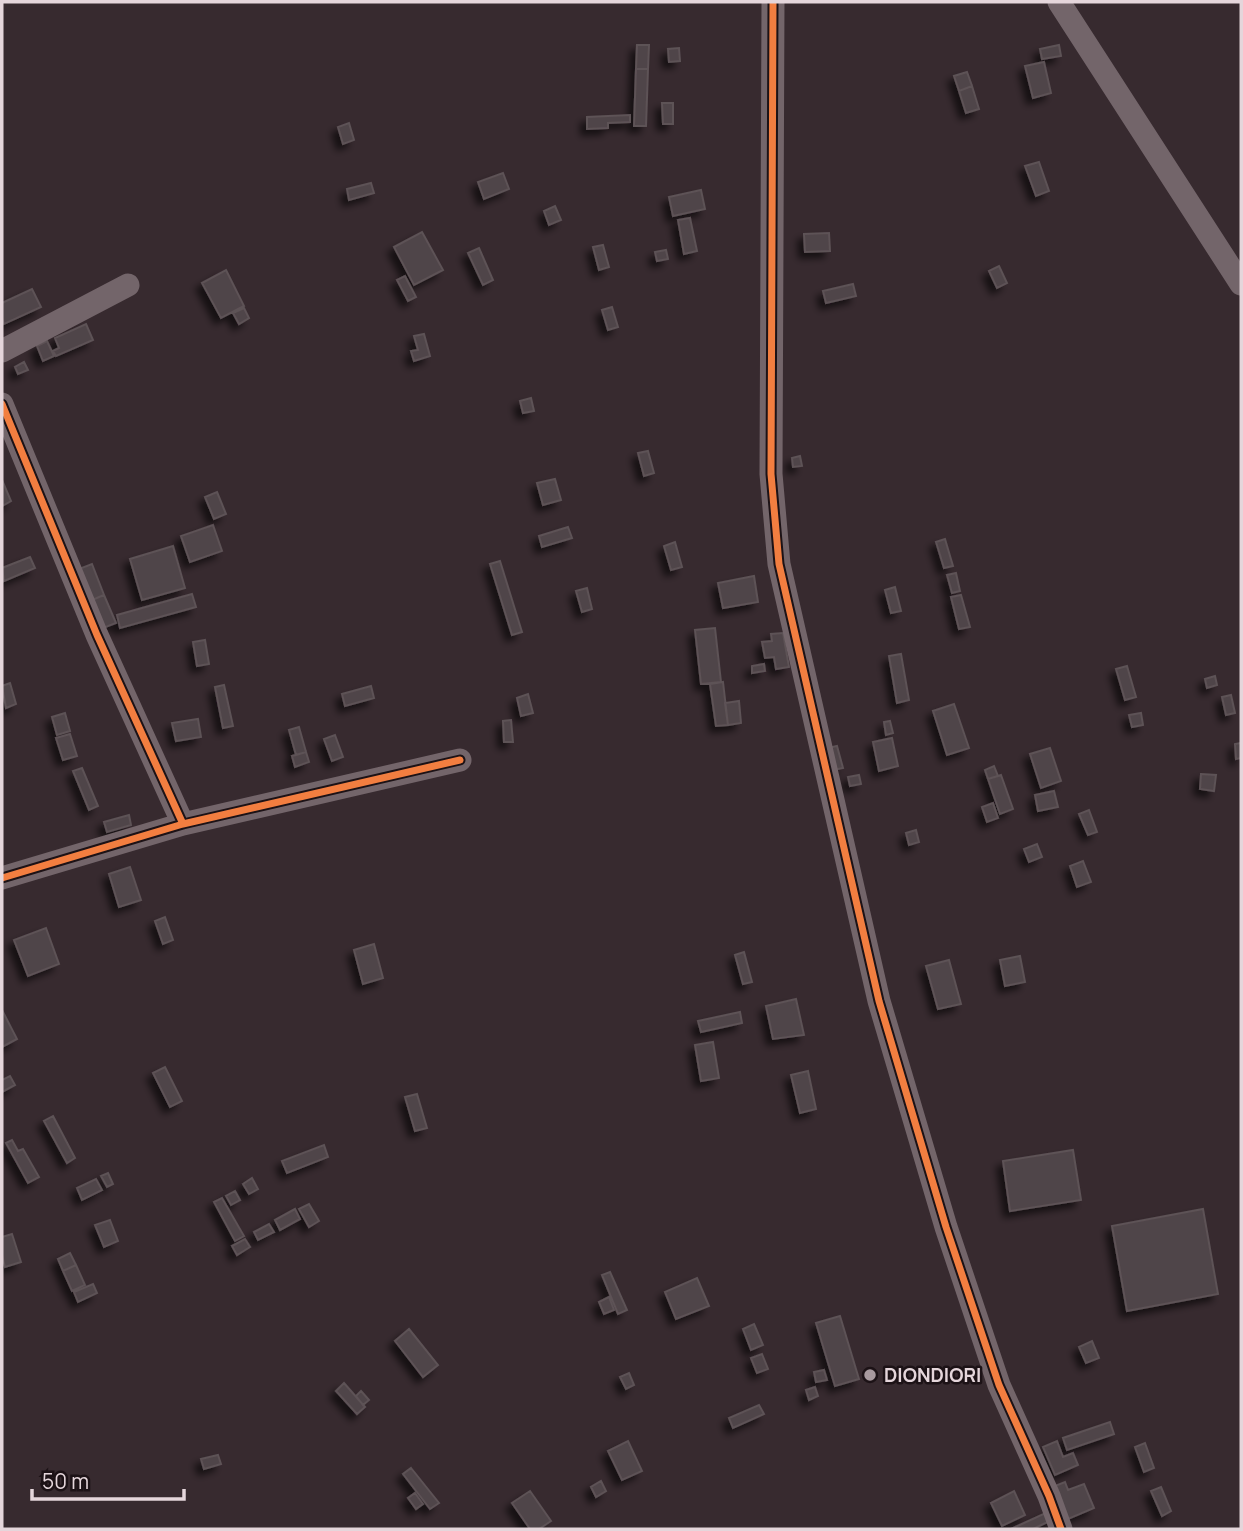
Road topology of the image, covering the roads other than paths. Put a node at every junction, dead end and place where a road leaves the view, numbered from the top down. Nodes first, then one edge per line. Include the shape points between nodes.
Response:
1 (773, 2) edge
2 (1059, 2) edge
3 (1241, 284) edge
4 (128, 285) dead end
5 (2, 351) edge
6 (2, 404) edge
7 (460, 760) dead end
8 (183, 824) junction
9 (2, 878) edge
10 (1061, 1529) edge

1 - 10 street via 771,474 779,564 895,1054 999,1385
2 - 3 street
4 - 5 street
6 - 8 street via 97,635
7 - 8 street
8 - 9 street

